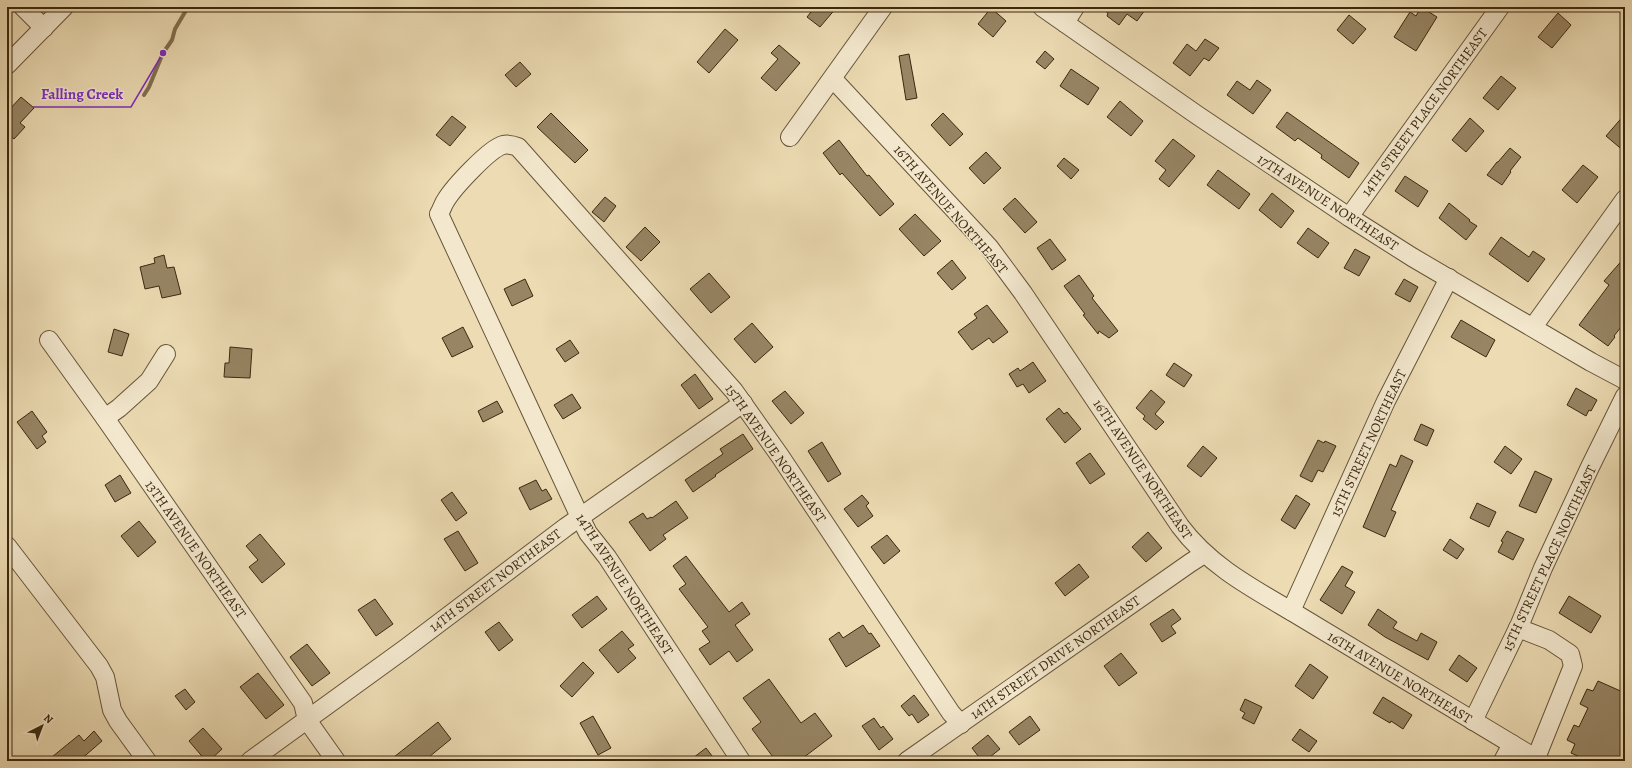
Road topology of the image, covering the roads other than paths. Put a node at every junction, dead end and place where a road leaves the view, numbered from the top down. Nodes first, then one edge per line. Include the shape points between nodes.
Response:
1 (23, 7) edge
2 (64, 7) edge
3 (883, 7) edge
4 (1042, 7) edge
5 (1075, 7) edge
6 (1500, 7) edge
7 (1065, 23) junction
8 (44, 28) junction
9 (7, 65) edge
10 (833, 79) junction
11 (790, 137) dead end
12 (518, 147) joint
13 (1625, 199) edge
14 (1349, 217) junction
15 (1449, 278) junction
16 (1533, 327) junction
17 (49, 340) dead end
18 (166, 354) dead end
19 (1625, 380) edge
20 (1625, 396) edge
21 (743, 403) junction
22 (106, 418) junction
23 (580, 517) junction
24 (7, 546) edge
25 (1204, 554) junction
26 (1291, 611) junction
27 (1518, 628) junction
28 (307, 720) junction
29 (1474, 721) junction
30 (961, 724) junction
31 (1512, 744) junction
32 (1538, 760) edge
33 (147, 761) edge
34 (250, 761) edge
35 (336, 761) edge
36 (742, 761) edge
37 (907, 761) edge
38 (1503, 761) edge

1 - 8 street
2 - 8 street
3 - 10 street
4 - 7 street, 17TH AVENUE NORTHEAST
5 - 7 street
6 - 14 street, 14TH STREET PLACE NORTHEAST
7 - 14 street, 17TH AVENUE NORTHEAST
8 - 9 street
10 - 11 street
10 - 25 street, 16TH AVENUE NORTHEAST via 989,247 1023,293 1180,526
12 - 21 street, 15TH AVENUE NORTHEAST
12 - 23 street, 14TH AVENUE NORTHEAST via 509,144 495,149 455,188 440,214
13 - 16 street
14 - 15 street, 17TH AVENUE NORTHEAST
15 - 16 street, 17TH AVENUE NORTHEAST
15 - 26 street, 15TH STREET NORTHEAST via 1386,401
16 - 19 street, 17TH AVENUE NORTHEAST
17 - 22 street, 13TH AVENUE NORTHEAST
18 - 22 street via 149,382
20 - 27 street, 15TH STREET PLACE NORTHEAST via 1546,562
21 - 23 street, 14TH STREET NORTHEAST
21 - 30 street, 15TH AVENUE NORTHEAST
22 - 28 street, 13TH AVENUE NORTHEAST via 302,703
23 - 28 street, 14TH STREET NORTHEAST
23 - 36 street, 14TH AVENUE NORTHEAST via 588,533 607,557
24 - 33 street via 99,666 105,677 112,710
25 - 26 street, 16TH AVENUE NORTHEAST via 1253,589
25 - 30 street, 14TH STREET DRIVE NORTHEAST
26 - 29 street, 16TH AVENUE NORTHEAST
27 - 29 street, 15TH STREET PLACE NORTHEAST
27 - 32 street via 1549,640 1570,654 1573,666
28 - 34 street, 14TH STREET NORTHEAST
28 - 35 street, 13TH AVENUE NORTHEAST
29 - 31 street, 16TH AVENUE NORTHEAST
30 - 37 street, 14TH STREET DRIVE NORTHEAST
31 - 32 street, 16TH AVENUE NORTHEAST
31 - 38 street

